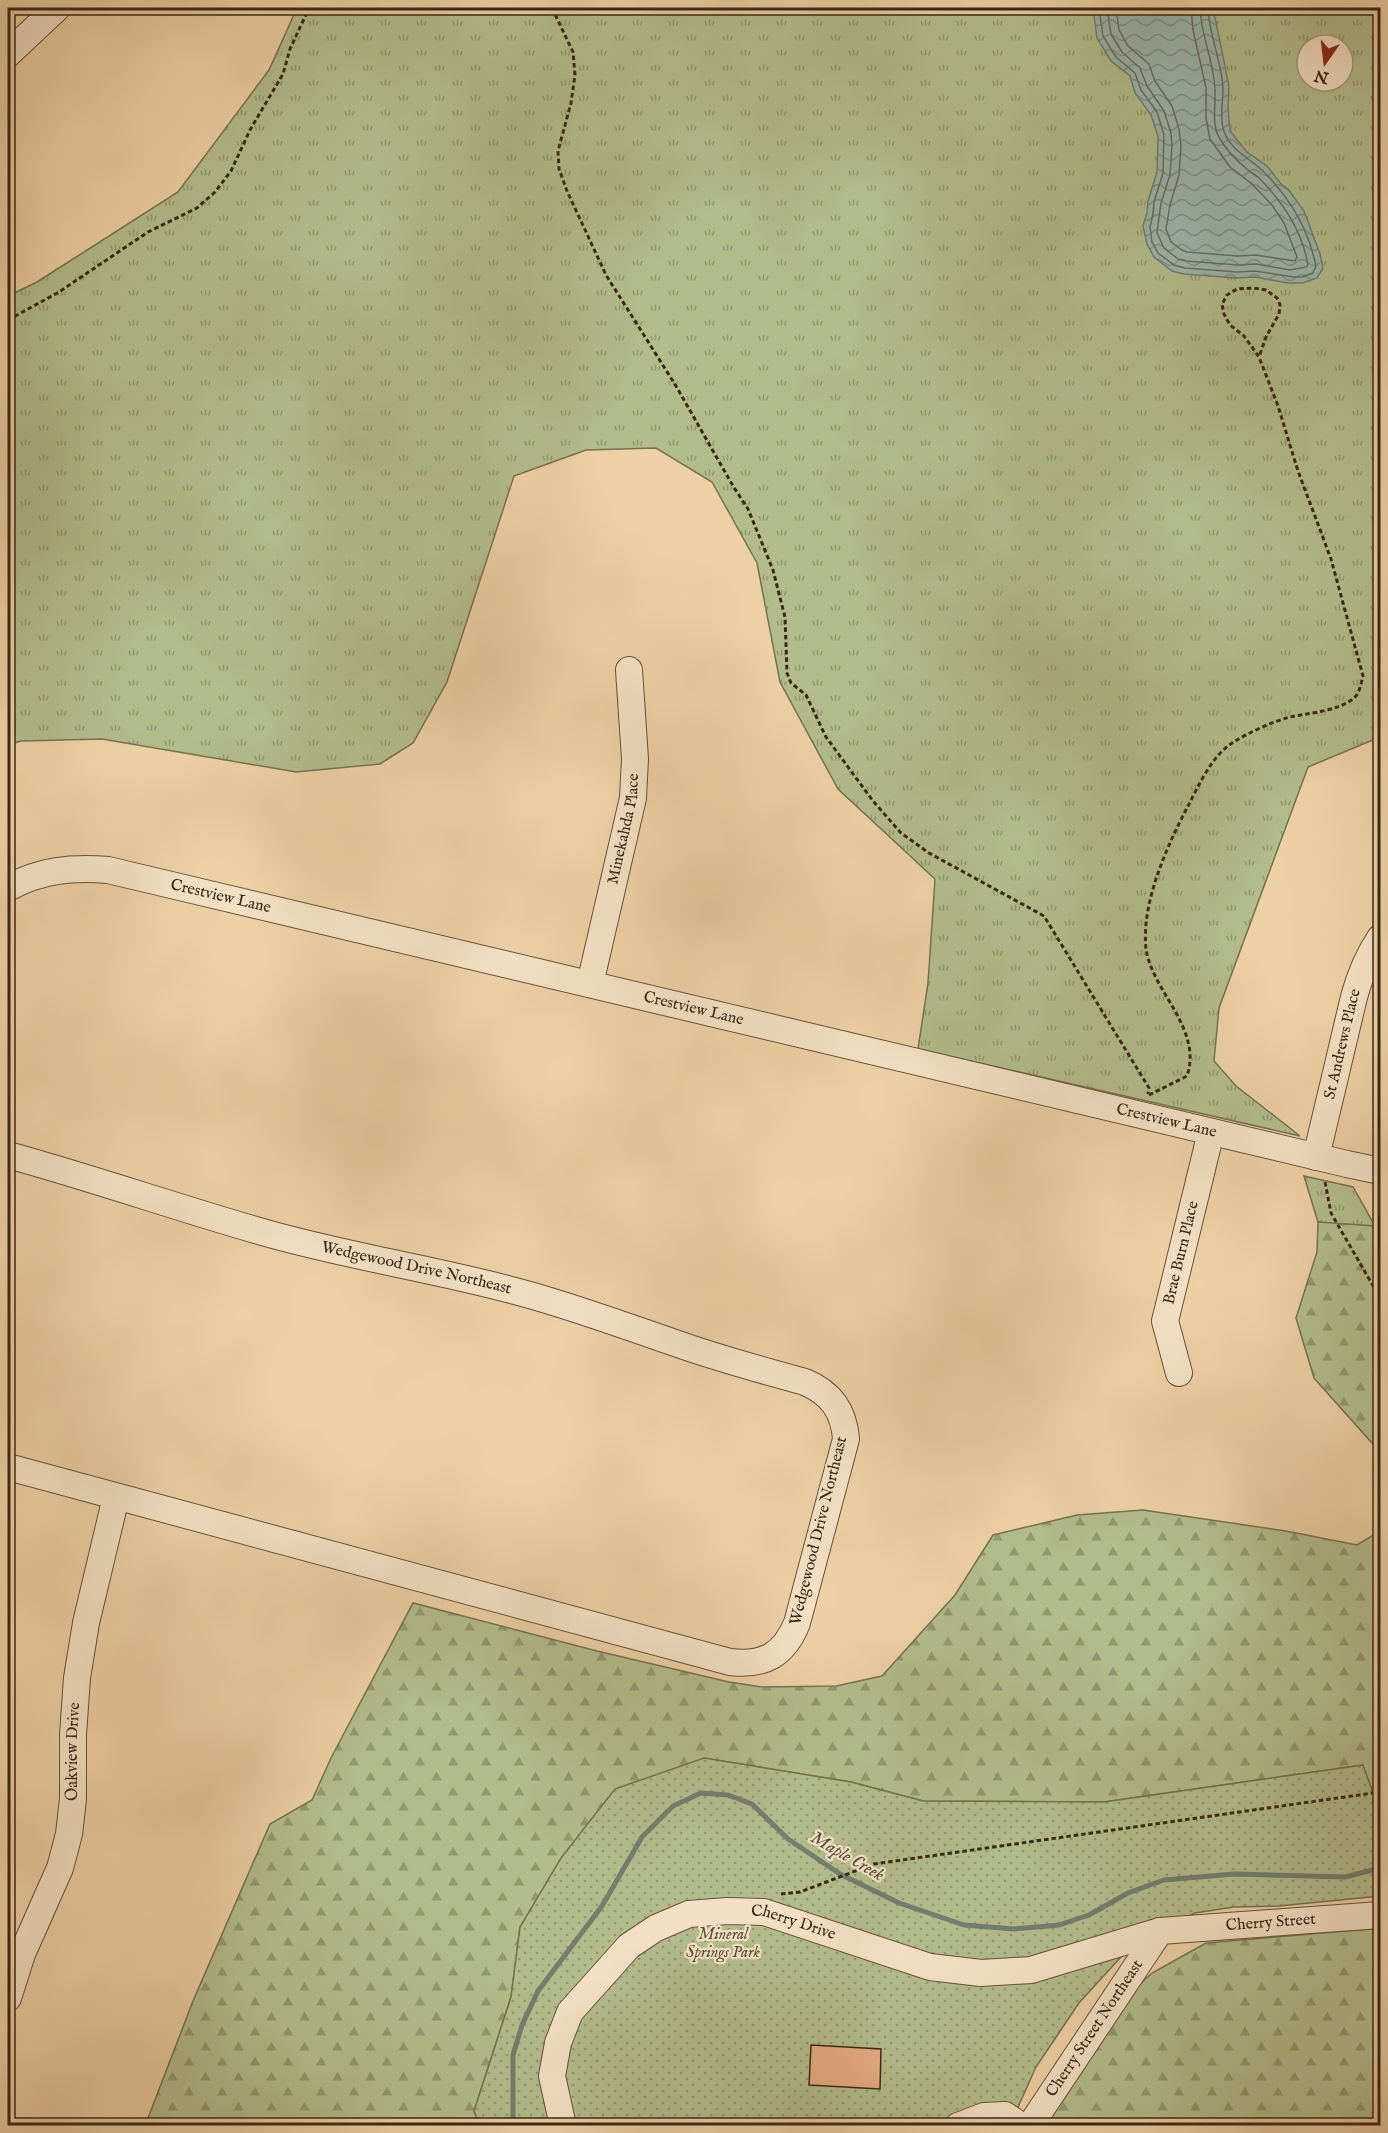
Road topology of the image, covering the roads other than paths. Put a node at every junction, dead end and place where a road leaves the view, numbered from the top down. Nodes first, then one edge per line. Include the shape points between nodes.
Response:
1 (57, 8) edge
2 (8, 54) edge
3 (629, 670) dead end
4 (8, 888) edge
5 (1380, 938) edge
6 (590, 984) junction
7 (1211, 1132) junction
8 (8, 1155) edge
9 (1320, 1166) junction
10 (1380, 1171) edge
11 (1179, 1372) dead end
12 (8, 1467) edge
13 (116, 1497) junction
14 (1380, 1915) edge
15 (1161, 1931) junction
16 (8, 1998) edge
17 (563, 2126) edge
18 (958, 2126) edge
19 (1021, 2126) edge
20 (1030, 2126) edge

1 - 2 street
3 - 6 street, Minekahda Place via 635,759 633,798
4 - 6 street, Crestview Lane via 45,872 76,868 108,870
5 - 9 street, St Andrews Place via 1354,997
6 - 7 street, Crestview Lane via 1147,1106
7 - 9 street, Crestview Lane
7 - 11 street, Brae Burn Place via 1165,1321
8 - 13 street, Wedgewood Drive Northeast via 258,1231 516,1291 805,1382 830,1397 845,1427 846,1439 791,1638 780,1651 762,1661 745,1664
9 - 10 street, Crestview Lane
12 - 13 street, Wedgewood Drive Northeast
13 - 16 street, Oakview Drive via 76,1678 74,1799 69,1834 60,1868 22,1954
14 - 15 street, Cherry Street
15 - 17 street, Cherry Drive via 1031,1970 981,1973 930,1967 764,1912 689,1914 656,1928 629,1946 570,2012 558,2043 552,2076
15 - 20 street, Cherry Street Northeast
18 - 19 street via 984,2116 1005,2115

